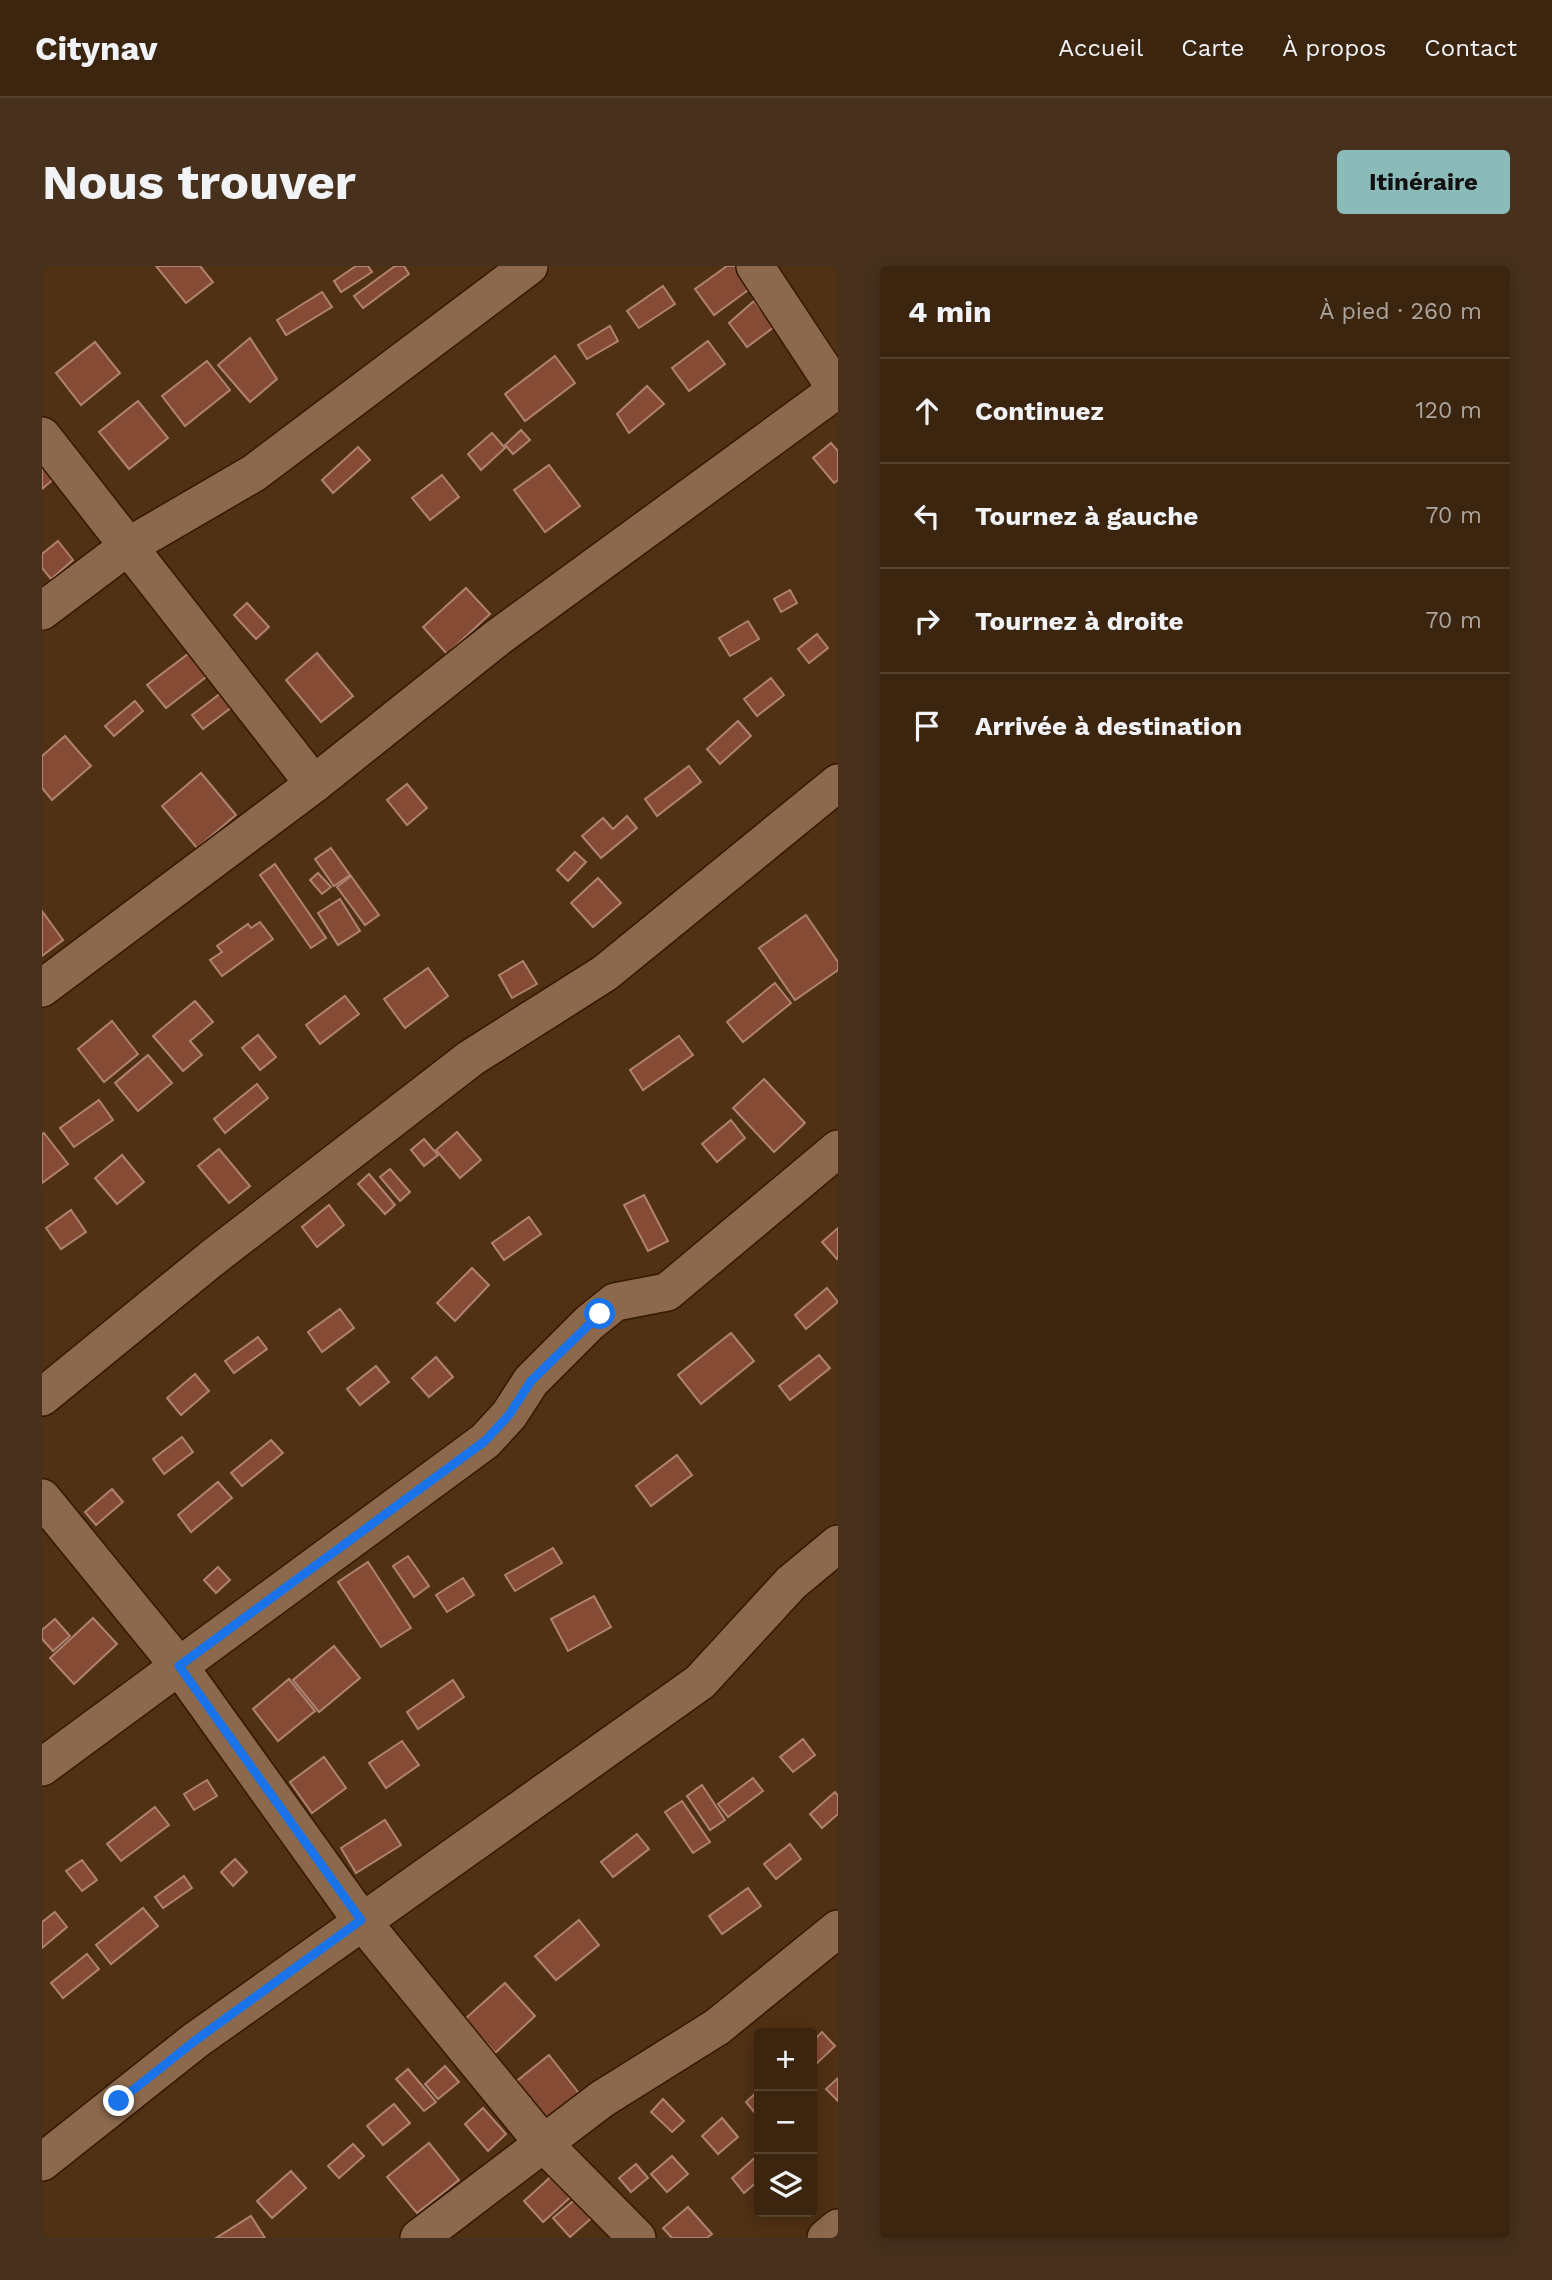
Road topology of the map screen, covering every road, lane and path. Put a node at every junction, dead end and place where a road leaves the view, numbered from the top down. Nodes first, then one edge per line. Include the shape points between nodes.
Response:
1 (529, 266) edge
2 (755, 266) edge
3 (837, 390) edge
4 (42, 436) edge
5 (127, 547) junction
6 (42, 611) edge
7 (838, 783) edge
8 (314, 784) junction
9 (42, 988) edge
10 (838, 1149) edge
11 (42, 1396) edge
12 (42, 1498) edge
13 (838, 1544) edge
14 (179, 1666) junction
15 (42, 1767) edge
16 (361, 1920) junction
17 (838, 1929) edge
18 (543, 2143) junction
19 (42, 2162) edge
20 (838, 2228) edge
21 (419, 2238) edge
22 (637, 2238) edge
23 (826, 2238) edge

1 - 5 street via 254,473
2 - 3 street
3 - 8 street via 496,638
4 - 5 street
5 - 6 street
5 - 8 street
7 - 11 street via 605,973 471,1058
8 - 9 street
10 - 14 street via 667,1292 615,1302 531,1381 485,1441
12 - 14 street
13 - 16 street via 791,1583 699,1682
14 - 15 street
14 - 16 street
16 - 18 street
16 - 19 street via 196,2040
17 - 18 street via 717,2027 602,2099
18 - 21 street
18 - 22 street
20 - 23 street

